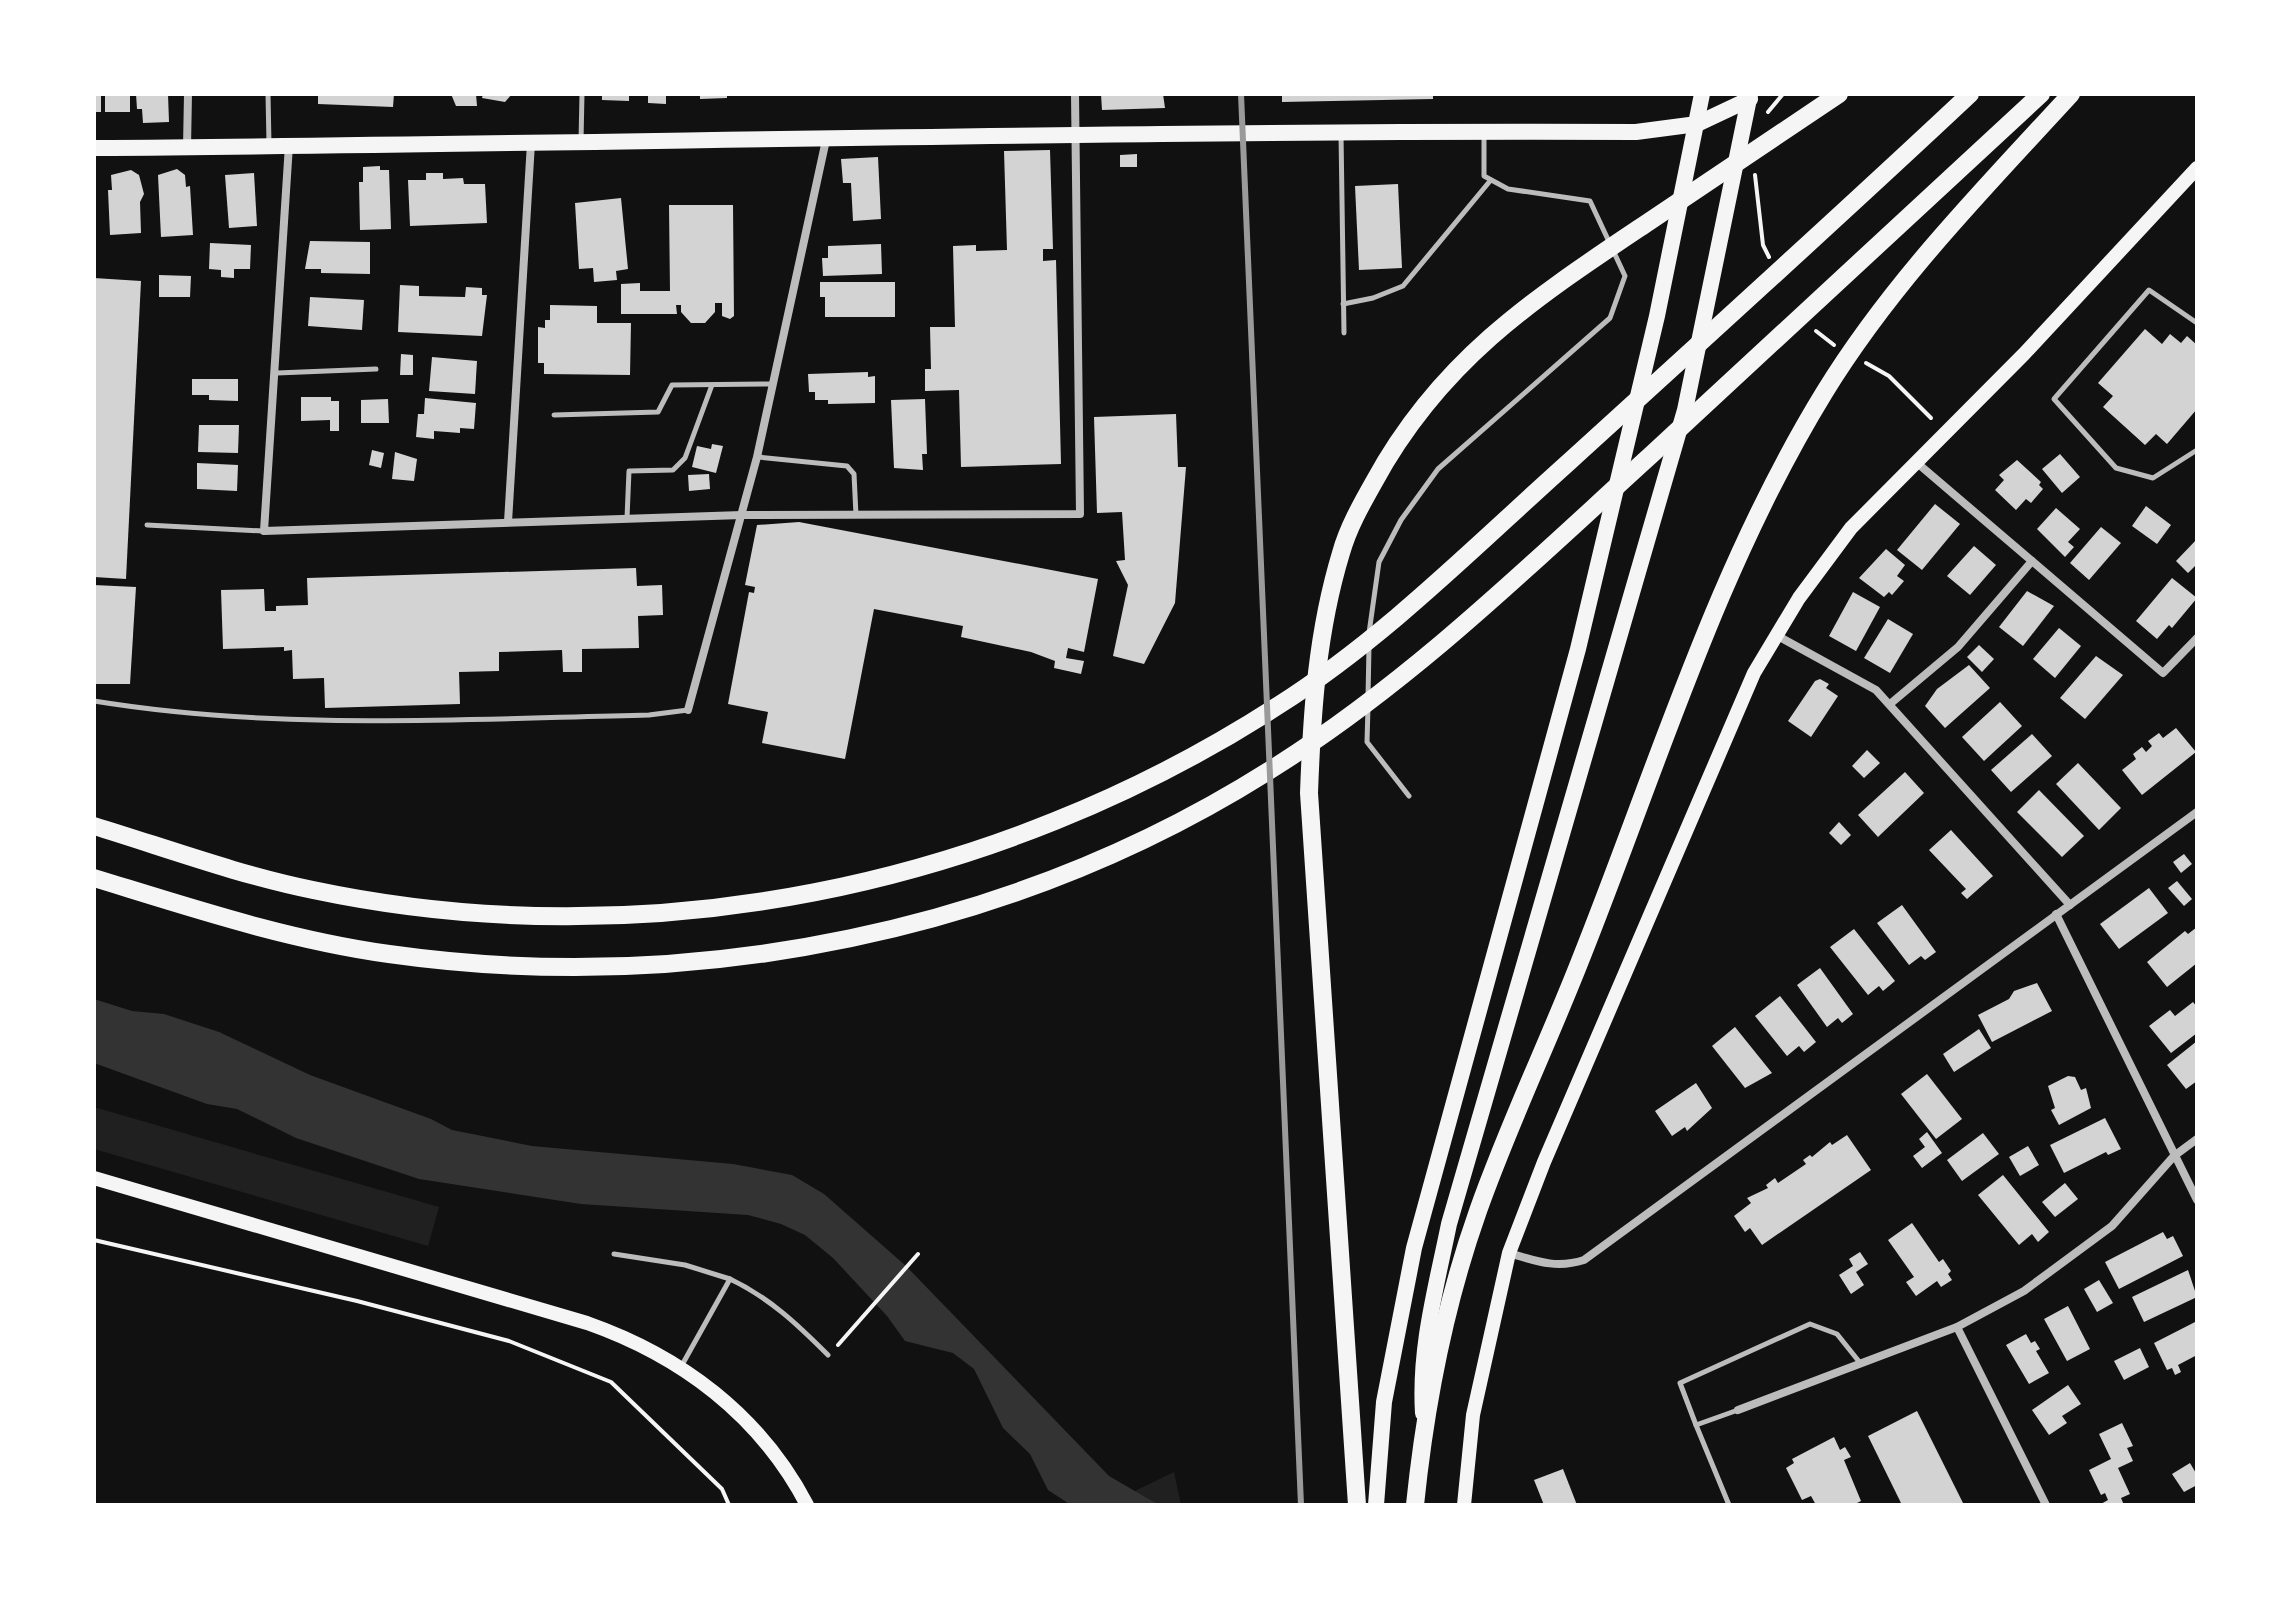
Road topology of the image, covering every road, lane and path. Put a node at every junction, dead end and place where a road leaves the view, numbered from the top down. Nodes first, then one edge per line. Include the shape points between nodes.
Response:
1 (188, 94) edge
2 (268, 94) edge
3 (582, 94) edge
4 (1075, 94) edge
5 (1702, 94) edge
6 (1839, 94) edge
7 (1970, 94) edge
8 (2041, 94) edge
9 (2071, 94) edge
10 (1752, 96) edge
11 (1697, 124) junction
12 (1341, 130) junction
13 (1484, 130) junction
14 (1076, 133) junction
15 (826, 140) junction
16 (581, 142) junction
17 (531, 143) junction
18 (269, 145) junction
19 (289, 145) junction
20 (94, 148) edge
21 (187, 148) junction
22 (2197, 168) edge
23 (1490, 181) junction
24 (1343, 304) junction
25 (2197, 323) edge
26 (1344, 333) dead end
27 (376, 369) dead end
28 (277, 373) junction
29 (712, 384) junction
30 (773, 384) junction
31 (554, 415) dead end
32 (2197, 450) edge
33 (757, 457) junction
34 (1916, 462) junction
35 (742, 515) junction
36 (856, 515) junction
37 (627, 519) junction
38 (508, 522) junction
39 (147, 525) dead end
40 (264, 531) junction
41 (2032, 561) junction
42 (1776, 635) junction
43 (2197, 638) edge
44 (94, 701) edge
45 (1890, 704) junction
46 (688, 710) joint
47 (1409, 796) dead end
48 (2197, 812) edge
49 (94, 826) edge
50 (94, 878) edge
51 (2070, 905) junction
52 (2056, 914) junction
53 (2197, 1139) edge
54 (2174, 1156) junction
55 (94, 1178) edge
56 (2197, 1200) edge
57 (94, 1240) edge
58 (1509, 1253) junction
59 (614, 1254) dead end
60 (918, 1254) dead end
61 (730, 1279) junction
62 (1957, 1327) junction
63 (828, 1355) joint
64 (1861, 1364) junction
65 (680, 1367) junction
66 (1738, 1410) joint
67 (1696, 1425) junction
68 (1424, 1432) junction
69 (729, 1505) edge
70 (807, 1505) edge
71 (1357, 1505) edge
72 (1376, 1505) edge
73 (1415, 1505) edge
74 (1464, 1505) edge
75 (1729, 1505) edge
76 (2046, 1505) edge

1 - 21 street
2 - 18 lane
3 - 16 lane
4 - 14 street
5 - 11 main road
6 - 71 highway via 1505,321 1456,367 1392,448 1341,550 1321,629 1309,793
7 - 49 highway via 1457,563 1334,667 1177,767 1021,836 883,879 745,904 623,915 514,916 314,891
8 - 50 highway via 1419,663 1222,799 1100,857 962,910 845,940 722,959 584,967 387,954 264,930
9 - 68 highway via 1925,252 1825,392 1781,468 1723,592 1493,1169 1461,1268
10 - 11 main road
10 - 68 main road via 1681,424 1449,1224 1423,1358
11 - 13 main road via 1636,132
11 - 72 main road via 1578,649 1414,1248 1384,1402
12 - 13 main road
12 - 14 main road
12 - 24 lane
13 - 23 lane via 1484,176
14 - 15 main road
14 - 36 street via 1080,514
15 - 16 main road
15 - 30 street
16 - 17 main road
17 - 19 main road
17 - 38 street
18 - 19 main road
18 - 21 main road
19 - 28 street
20 - 21 main road
22 - 34 main road
23 - 24 lane via 1403,286
23 - 47 lane via 1508,189 1590,201 1625,276 1610,318 1438,469 1379,562 1369,631 1367,742
24 - 26 lane
25 - 32 lane via 2149,290 2054,399 2116,468 2153,478
27 - 28 lane
28 - 40 street
29 - 30 lane
29 - 31 lane via 672,385 658,412
29 - 37 lane via 685,458 673,470 629,471
30 - 33 street
33 - 35 street
33 - 36 lane via 847,466 854,474
34 - 41 street
34 - 42 main road via 1851,528
35 - 36 street
35 - 37 street
35 - 46 street
37 - 38 street
38 - 40 street
39 - 40 lane
41 - 43 street via 2163,673
41 - 45 street via 1958,647
42 - 45 street via 1876,690
42 - 58 main road via 1719,752
44 - 46 lane via 188,715 310,721
45 - 51 street
48 - 51 street
51 - 52 street
52 - 54 street
52 - 58 street via 1584,1260 1566,1266
53 - 54 street
54 - 56 street
54 - 62 street via 2112,1226 2024,1291
55 - 65 main road via 587,1323
57 - 69 path via 509,1341 611,1382 722,1489
58 - 74 main road via 1473,1415
59 - 61 lane via 685,1265
60 - 63 path
61 - 63 lane via 789,1317
61 - 65 lane
62 - 64 street
62 - 76 street
64 - 66 street
64 - 67 lane via 1837,1334 1810,1324 1680,1383
65 - 70 main road via 723,1398 758,1433
66 - 67 lane
67 - 75 lane
68 - 73 highway

